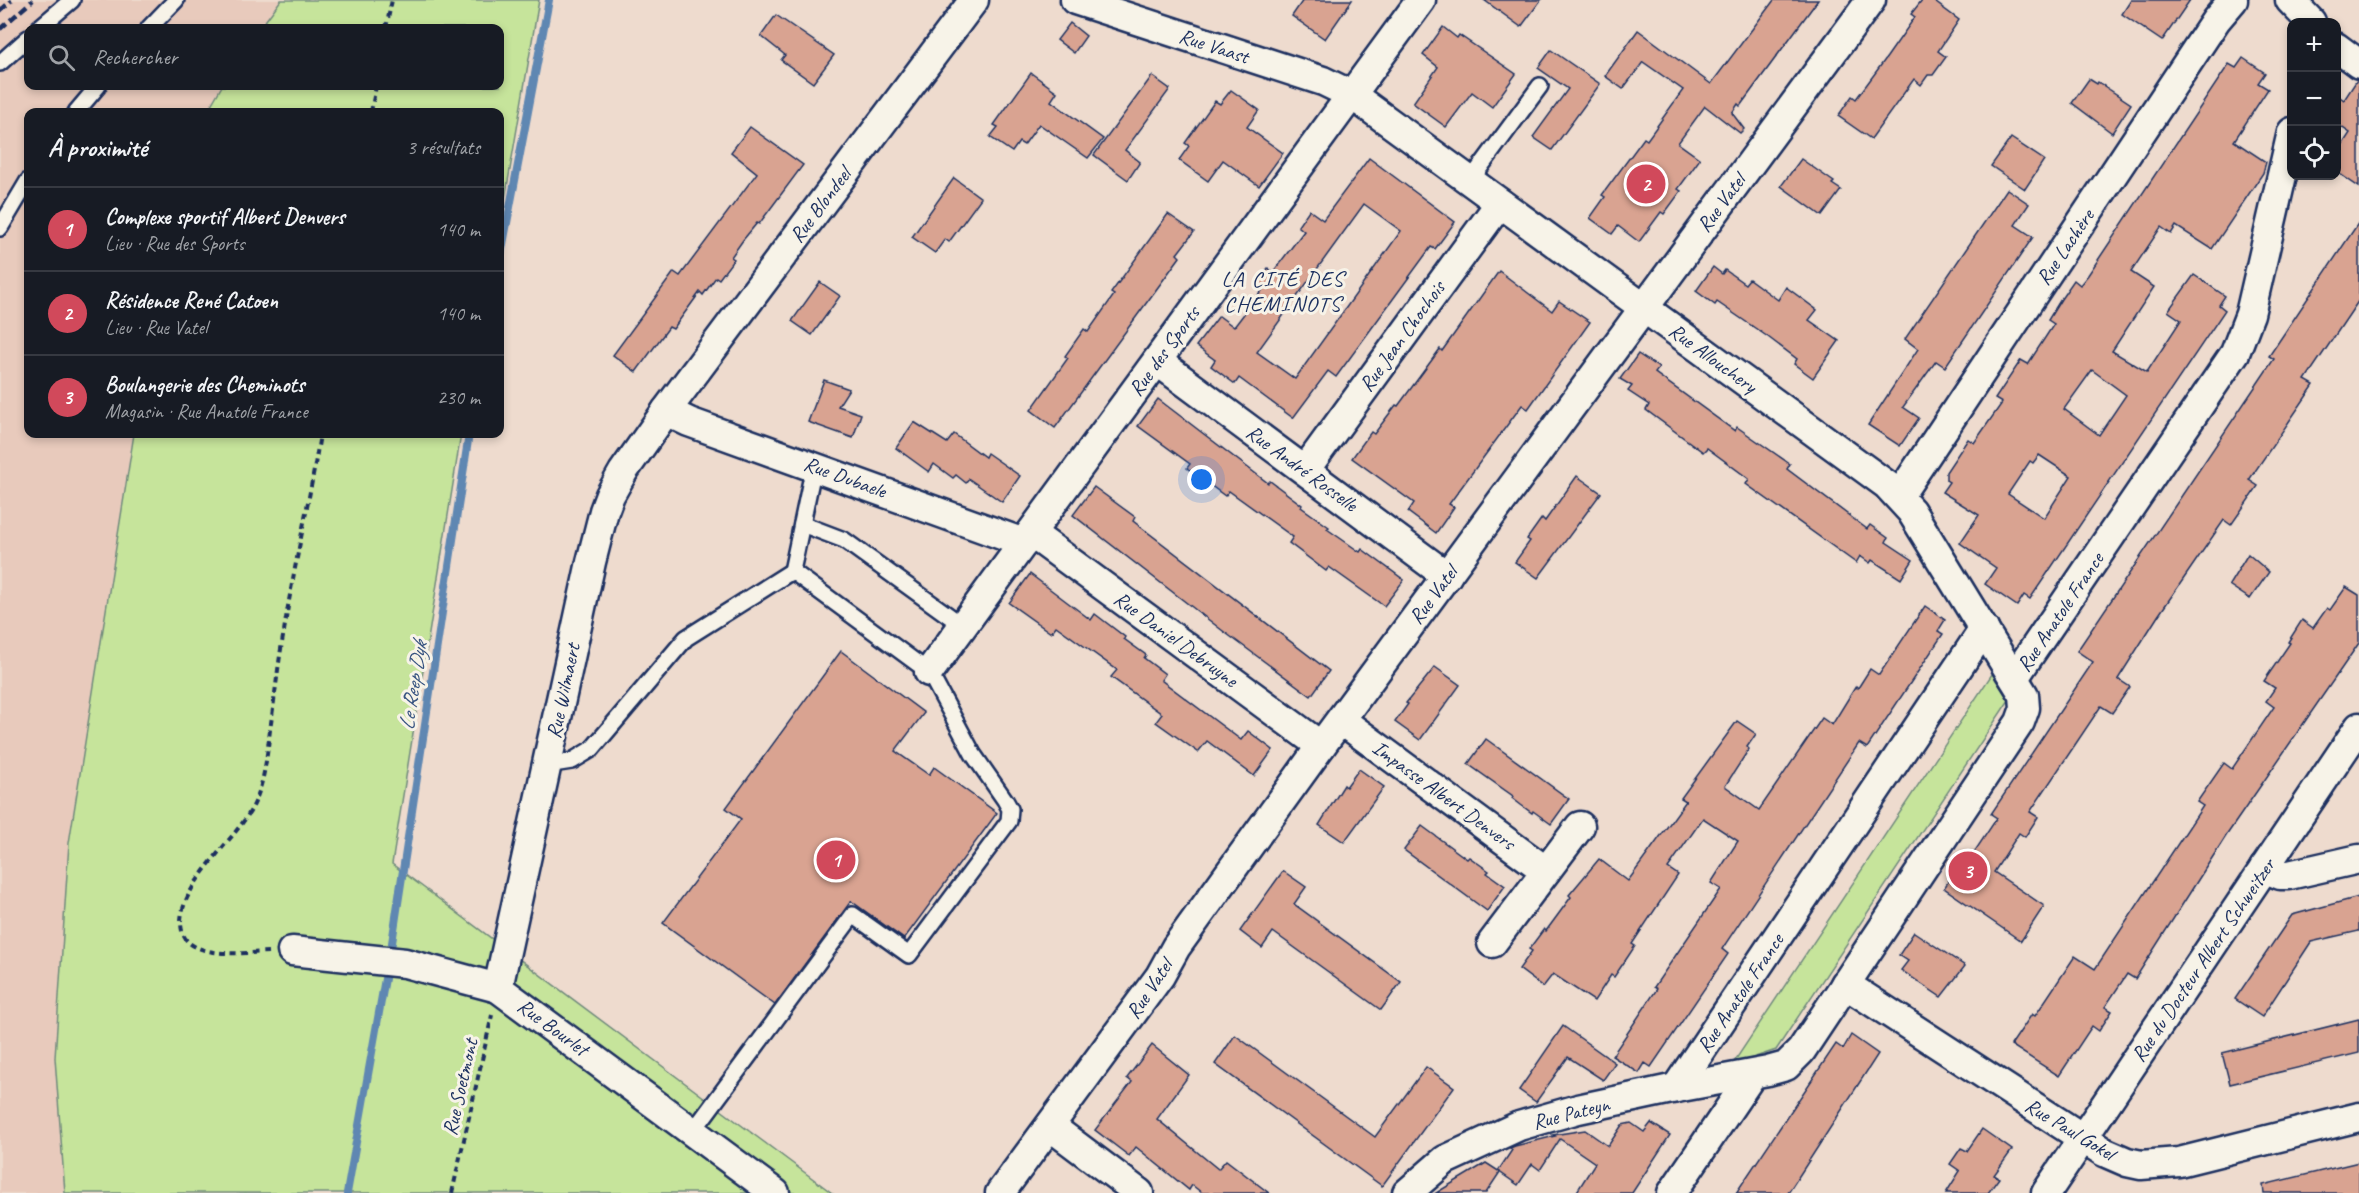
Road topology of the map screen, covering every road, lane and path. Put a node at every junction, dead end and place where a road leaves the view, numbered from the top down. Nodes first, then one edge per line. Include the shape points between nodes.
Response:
1 (72, 0) edge
2 (176, 0) edge
3 (392, 0) edge
4 (974, 0) edge
5 (1075, 0) edge
6 (1421, 0) edge
7 (1871, 0) edge
8 (2233, 0) edge
9 (2290, 0) edge
10 (2307, 18) edge
11 (44, 24) edge
12 (153, 24) edge
13 (387, 24) edge
14 (24, 42) edge
15 (2341, 50) edge
16 (0, 63) edge
17 (2359, 64) edge
18 (1540, 86) dead end
19 (95, 90) edge
20 (375, 90) edge
21 (1352, 95) junction
22 (79, 108) edge
23 (372, 108) edge
24 (2287, 154) edge
25 (1470, 181) junction
26 (24, 189) edge
27 (1500, 203) junction
28 (0, 228) edge
29 (1644, 307) junction
30 (1157, 361) junction
31 (666, 411) junction
32 (319, 438) edge
33 (814, 466) junction
34 (1305, 470) junction
35 (1899, 496) junction
36 (802, 524) junction
37 (1028, 538) junction
38 (792, 571) junction
39 (1447, 576) junction
40 (963, 626) junction
41 (1984, 630) junction
42 (929, 672) junction
43 (2014, 678) junction
44 (1341, 720) junction
45 (2359, 727) edge
46 (1321, 746) junction
47 (547, 765) junction
48 (1580, 826) dead end
49 (2359, 859) edge
50 (2264, 868) junction
51 (1546, 871) junction
52 (1492, 943) dead end
53 (292, 951) joint
54 (1845, 984) junction
55 (498, 988) junction
56 (1752, 1075) junction
57 (1676, 1088) junction
58 (2359, 1117) edge
59 (1050, 1126) junction
60 (694, 1130) junction
61 (2083, 1140) junction
62 (452, 1193) edge
63 (776, 1193) edge
64 (1000, 1193) edge
65 (1140, 1193) edge
66 (1407, 1193) edge
67 (1672, 1193) edge
68 (2046, 1193) edge

1 - 11 lane
2 - 12 lane
3 - 13 path
4 - 31 street, Rue Blondeel
5 - 21 street, Rue Vaast via 1323,81
6 - 21 street, Rue des Sports
7 - 29 street, Rue Vatel
8 - 35 street, Rue Lachère
9 - 10 street
14 - 16 lane
15 - 17 street
18 - 25 lane
19 - 22 lane
20 - 23 path
21 - 25 street, Rue Allouchery
21 - 30 street, Rue des Sports
24 - 43 street, Rue Anatole France via 2250,314 2235,353
25 - 27 street, Rue Allouchery
26 - 28 lane
27 - 29 street, Rue Allouchery
27 - 34 street, Rue Jean Chochois
29 - 35 street, Rue Allouchery
29 - 39 street, Rue Vatel
30 - 34 street, Rue André Rosselle
30 - 37 street, Rue des Sports
31 - 33 street, Rue Dubaele
31 - 47 street, Rue Wilmaert via 616,483 604,511
32 - 53 path via 262,780 255,803 195,883 183,912 183,934 192,946 236,953
33 - 36 lane
33 - 37 street, Rue Dubaele
34 - 39 street, Rue André Rosselle
35 - 41 street, Rue Allouchery
36 - 38 lane
36 - 40 lane via 844,540
37 - 40 street, Rue des Sports
37 - 46 street, Rue Daniel Debruyne
38 - 42 lane
38 - 47 lane via 686,638 592,749 572,761
39 - 44 street, Rue Vatel
40 - 42 street, Rue des Sports
41 - 43 street, Rue Allouchery
41 - 57 street, Rue Anatole France
42 - 60 lane via 1010,809 1009,821 909,955 853,915
43 - 54 street, Rue Anatole France via 2024,695 2020,722
44 - 46 street, Rue Vatel
44 - 51 street, Impasse Albert Denvers
45 - 50 street, Rue du Docteur Albert Schweitzer
46 - 59 street, Rue Vatel
47 - 55 street, Rue Wilmaert
48 - 51 street
49 - 50 street via 2289,875
50 - 61 street, Rue du Docteur Albert Schweitzer
51 - 52 street
53 - 55 street, Rue Bourlet via 405,963
54 - 56 street, Rue Anatole France via 1796,1058 1786,1066
54 - 61 street, Rue Paul Gokel
55 - 60 street, Rue Bourlet
55 - 62 path, Rue Soetmont
56 - 57 street, Rue Pateyn
56 - 67 street
57 - 66 street, Rue Pateyn via 1556,1114 1497,1134 1445,1160
58 - 61 street, Rue Paul Gokel via 2167,1164 2127,1162
59 - 64 street, Rue Vatel
59 - 65 street
60 - 63 street, Rue Bourlet
61 - 68 street, Rue du Docteur Albert Schweitzer

